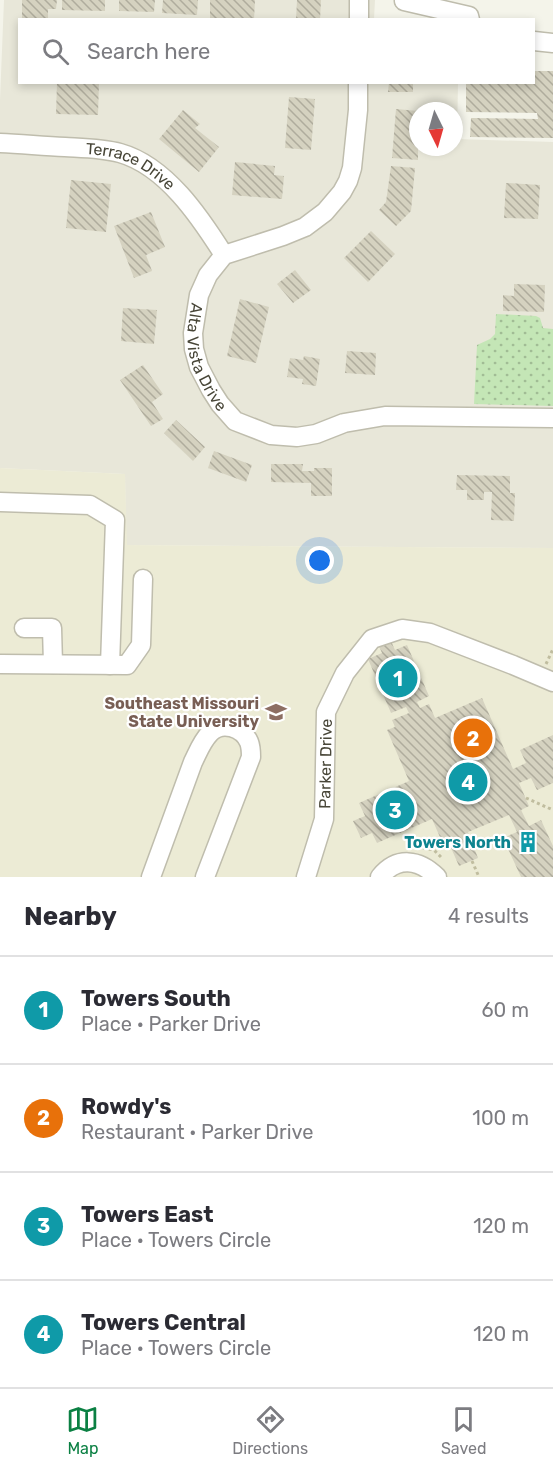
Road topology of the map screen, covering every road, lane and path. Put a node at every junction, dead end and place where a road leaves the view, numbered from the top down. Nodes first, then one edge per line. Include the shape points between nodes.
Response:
1 (359, 0) edge
2 (404, 1) edge
3 (359, 18) edge
4 (470, 18) edge
5 (535, 41) edge
6 (553, 43) edge
7 (358, 84) edge
8 (0, 143) edge
9 (224, 255) junction
10 (553, 418) edge
11 (0, 502) edge
12 (143, 579) dead end
13 (24, 628) dead end
14 (0, 664) edge
15 (53, 664) junction
16 (110, 665) junction
17 (553, 682) edge
18 (526, 798) dead end
19 (553, 810) edge
20 (472, 861) dead end
21 (152, 877) edge
22 (205, 877) edge
23 (306, 877) edge
24 (380, 877) edge
25 (437, 877) edge
26 (479, 877) edge

1 - 3 street
2 - 4 street
5 - 6 street
7 - 9 street via 352,168 342,192 305,227
8 - 9 street, Terrace Drive via 95,148 137,160 180,194
9 - 10 street, Alta Vista Drive via 208,275 199,296 194,349 211,390 235,421 271,435 297,437 385,416
11 - 16 street via 90,505 115,519
12 - 16 street via 141,645 127,665
13 - 15 street via 52,628
14 - 15 street
15 - 16 street
17 - 23 street, Parker Drive via 430,633 402,629 372,639 345,673 326,712 324,819
18 - 19 path
20 - 26 path
21 - 22 street via 201,744 212,730 225,726 244,734 251,757
24 - 25 street via 395,864 406,862 418,863

